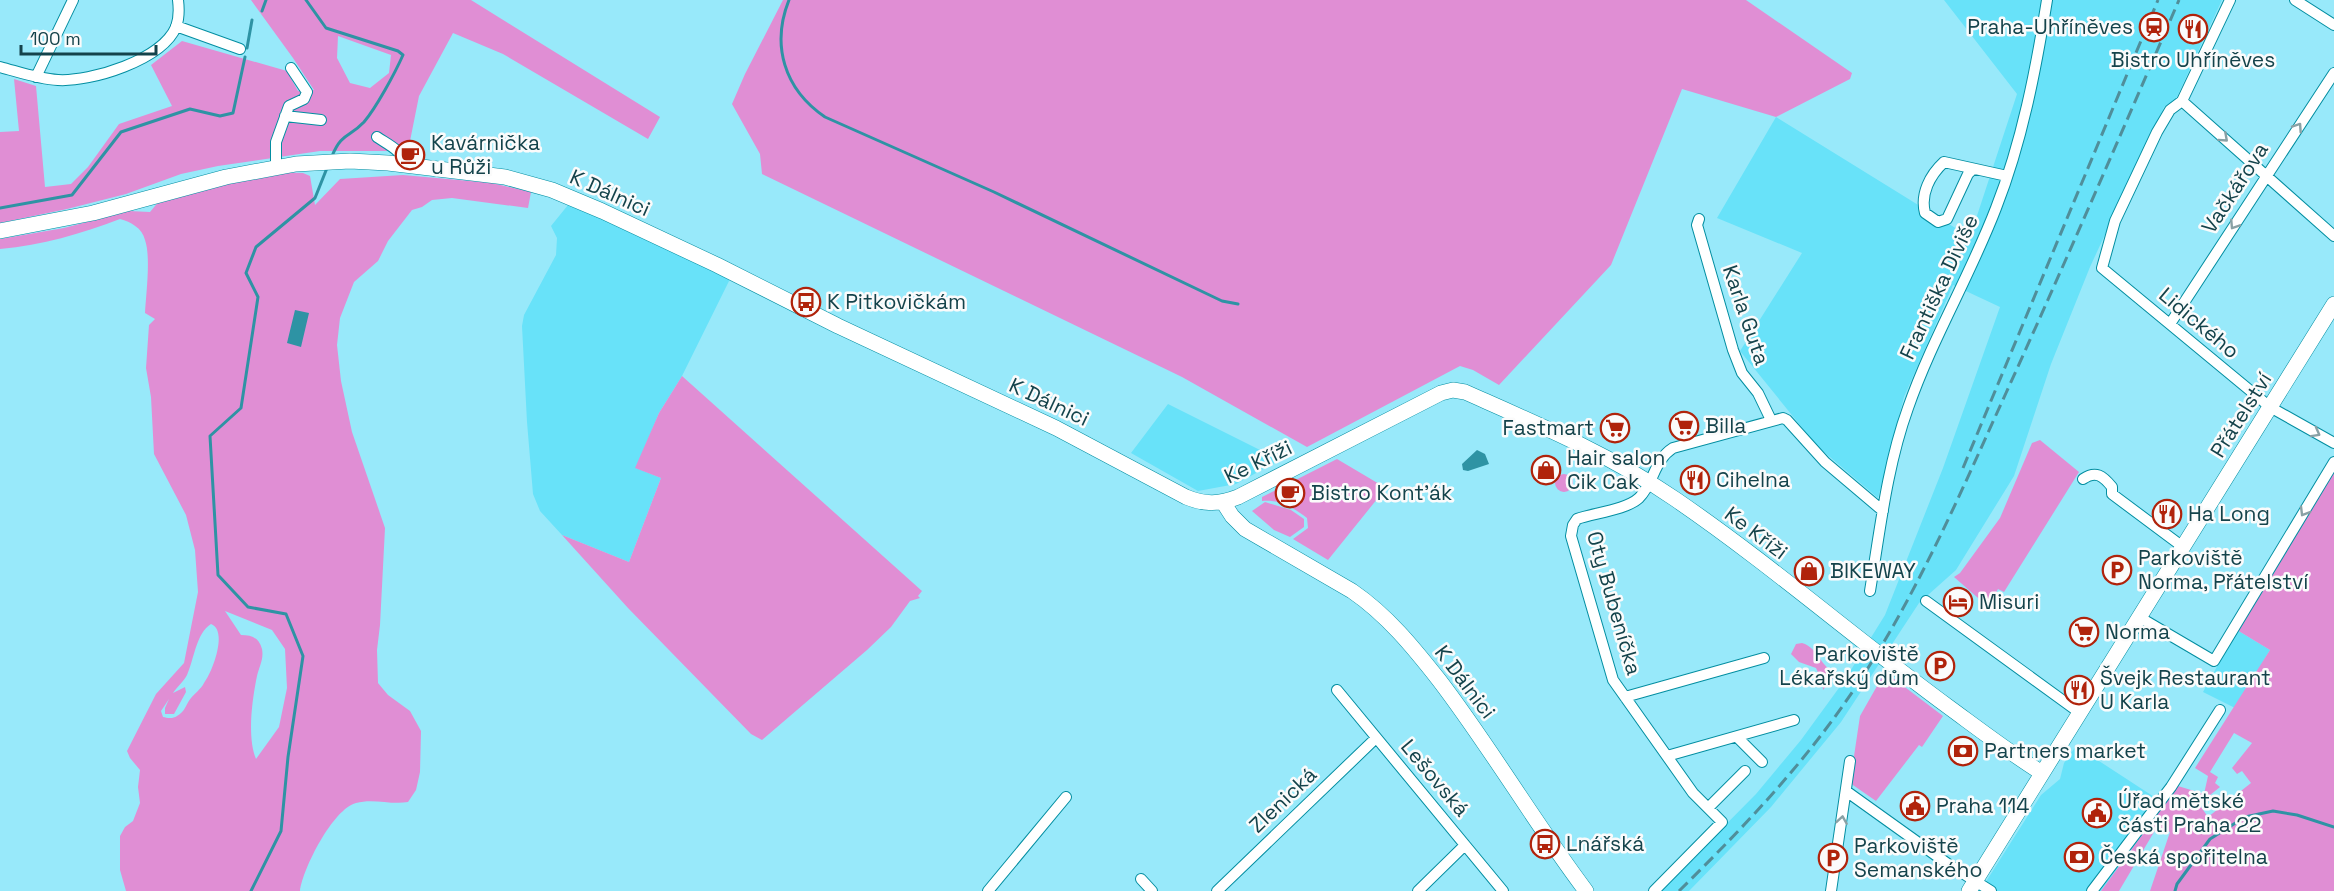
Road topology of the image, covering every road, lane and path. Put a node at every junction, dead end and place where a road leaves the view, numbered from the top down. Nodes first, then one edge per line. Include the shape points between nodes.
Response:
1 (73, 0) edge
2 (178, 0) edge
3 (2047, 0) edge
4 (2230, 0) edge
5 (2295, 0) edge
6 (2334, 25) edge
7 (176, 26) junction
8 (240, 49) dead end
9 (0, 66) edge
10 (291, 68) dead end
11 (2334, 73) edge
12 (36, 77) junction
13 (2182, 100) junction
14 (285, 116) junction
15 (321, 120) dead end
16 (377, 136) dead end
17 (403, 164) junction
18 (276, 166) junction
19 (1973, 169) junction
20 (2007, 176) junction
21 (2266, 176) junction
22 (1700, 219) dead end
23 (0, 231) edge
24 (2334, 236) edge
25 (2334, 304) edge
26 (2170, 324) junction
27 (2270, 407) junction
28 (1771, 420) junction
29 (2334, 443) edge
30 (2334, 462) edge
31 (2083, 479) dead end
32 (1648, 482) junction
33 (1223, 502) junction
34 (1883, 511) junction
35 (2183, 547) junction
36 (1870, 591) dead end
37 (1926, 601) dead end
38 (2139, 617) junction
39 (1764, 658) dead end
40 (1337, 690) dead end
41 (1625, 697) junction
42 (2220, 710) dead end
43 (2080, 713) junction
44 (1794, 720) dead end
45 (1737, 736) junction
46 (1376, 738) junction
47 (1667, 756) junction
48 (1850, 761) dead end
49 (1762, 762) dead end
50 (1745, 771) dead end
51 (2042, 773) junction
52 (1846, 791) junction
53 (1066, 796) dead end
54 (1708, 808) junction
55 (1465, 845) junction
56 (1141, 879) dead end
57 (1972, 887) edge
58 (988, 891) edge
59 (1152, 891) edge
60 (1217, 891) edge
61 (1418, 891) edge
62 (1503, 891) edge
63 (1586, 891) edge
64 (1654, 891) edge
65 (1832, 891) edge
66 (1991, 891) edge
67 (2092, 891) edge

1 - 12 street
2 - 7 street
3 - 20 street, Františka Diviše
4 - 13 street
5 - 6 street
7 - 8 street
7 - 12 street via 160,47 110,72 85,79
9 - 12 street
10 - 14 street via 307,92 304,99 289,106
21 -> 11 street, Vačkářova
13 -> 21 street
13 - 26 street, Lidického via 2170,110 2157,132 2115,221 2102,268
14 - 15 street
14 - 18 street via 276,142
16 - 17 street via 400,154
17 - 18 street, K Dálnici via 350,161
17 - 33 street, K Dálnici via 505,177 552,190 1056,428 1186,497 1205,503
18 - 23 street, K Dálnici via 83,216
19 - 19 street via 1944,162 1935,170 1926,189 1925,213 1938,222 1947,219
19 - 20 street
20 - 34 street, Františka Diviše via 1996,210 1914,390
21 - 24 street
21 -> 26 street, Vačkářova
22 - 28 street, Karla Guta via 1697,225 1733,350 1742,373 1758,393
25 - 27 street, Přátelství
26 - 27 street, Lidického
27 -> 29 street, Lidického
27 - 35 street, Přátelství
28 - 32 street via 1673,448 1660,460
28 - 34 street via 1787,420 1824,462
30 -> 38 street via 2214,661
31 - 35 street via 2098,474 2112,487 2112,494
32 - 33 street, Ke Kříži via 1554,432 1453,390
32 - 41 street, Oty Bubeníčka via 1634,502 1577,519 1571,536 1613,680
32 - 51 street, Ke Kříži via 1714,526 1895,667
33 - 63 street, K Dálnici via 1245,529 1352,591 1395,627 1462,710
34 - 36 street, Františka Diviše
35 - 38 street, Přátelství
37 - 43 street
38 - 43 street, Přátelství
39 - 41 street, Oty Bubeníčka
40 - 46 street, Lešovská
41 - 47 street, Oty Bubeníčka
42 - 67 street via 2171,787
43 - 51 street, Přátelství
44 - 45 street
45 - 47 street
45 - 49 street
46 - 55 street, Lešovská
46 - 60 street, Zlenická
47 - 54 street, Oty Bubeníčka
48 - 52 street
50 - 54 street
51 - 57 street, Přátelství
52 - 57 street
65 -> 52 street
53 - 58 street
54 - 64 street via 1722,822
55 - 61 street
55 - 62 street, Lešovská
56 - 59 street
57 - 66 street

